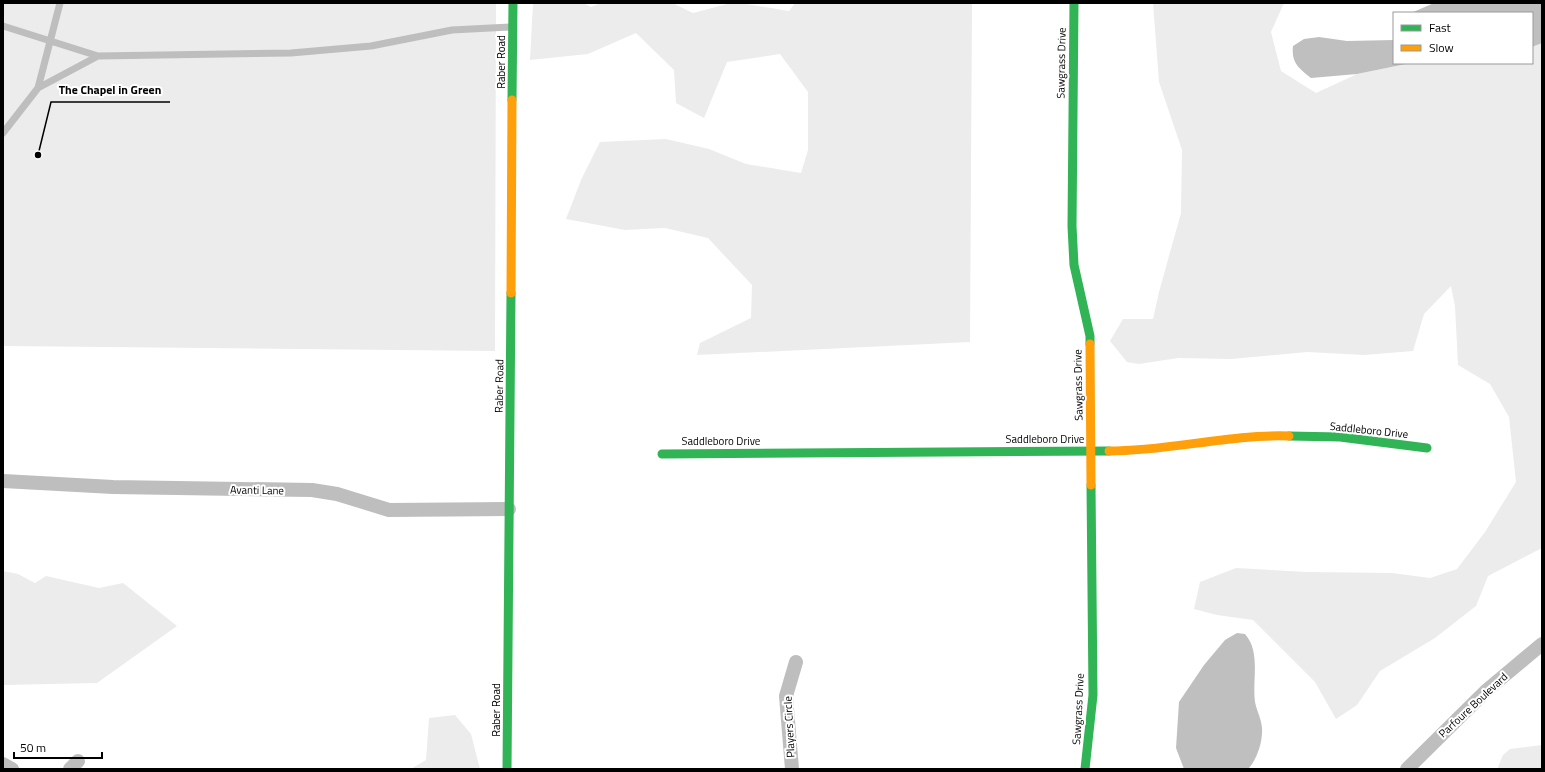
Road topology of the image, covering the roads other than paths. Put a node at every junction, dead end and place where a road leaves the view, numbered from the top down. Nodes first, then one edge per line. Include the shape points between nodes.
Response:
1 (60, 3) edge
2 (513, 3) edge
3 (1074, 3) edge
4 (3, 26) edge
5 (513, 27) junction
6 (51, 43) junction
7 (98, 56) junction
8 (38, 88) junction
9 (3, 134) edge
10 (1427, 448) dead end
11 (1091, 451) junction
12 (662, 454) dead end
13 (3, 481) edge
14 (509, 509) junction
15 (1542, 644) edge
16 (796, 662) dead end
17 (3, 764) edge
18 (12, 769) edge
19 (508, 769) edge
20 (792, 769) edge
21 (1085, 769) edge
22 (1407, 769) edge

1 - 6 lane
2 - 5 street, Raber Road
3 - 11 street, Sawgrass Drive via 1072,226 1074,265 1090,336
4 - 6 lane
5 - 7 lane via 452,30 371,46 298,52
5 - 14 street, Raber Road
6 - 7 lane
6 - 8 lane
7 - 8 lane
8 - 9 lane
10 - 11 street, Saddleboro Drive via 1340,437 1266,435 1142,451
11 - 12 street, Saddleboro Drive
11 - 21 street, Sawgrass Drive via 1093,695
13 - 14 street, Avanti Lane via 113,487 312,490 337,494 389,510
14 - 19 street, Raber Road
15 - 22 street, Parfoure Boulevard via 1487,690
16 - 20 street, Players Circle via 786,696
17 - 18 street

